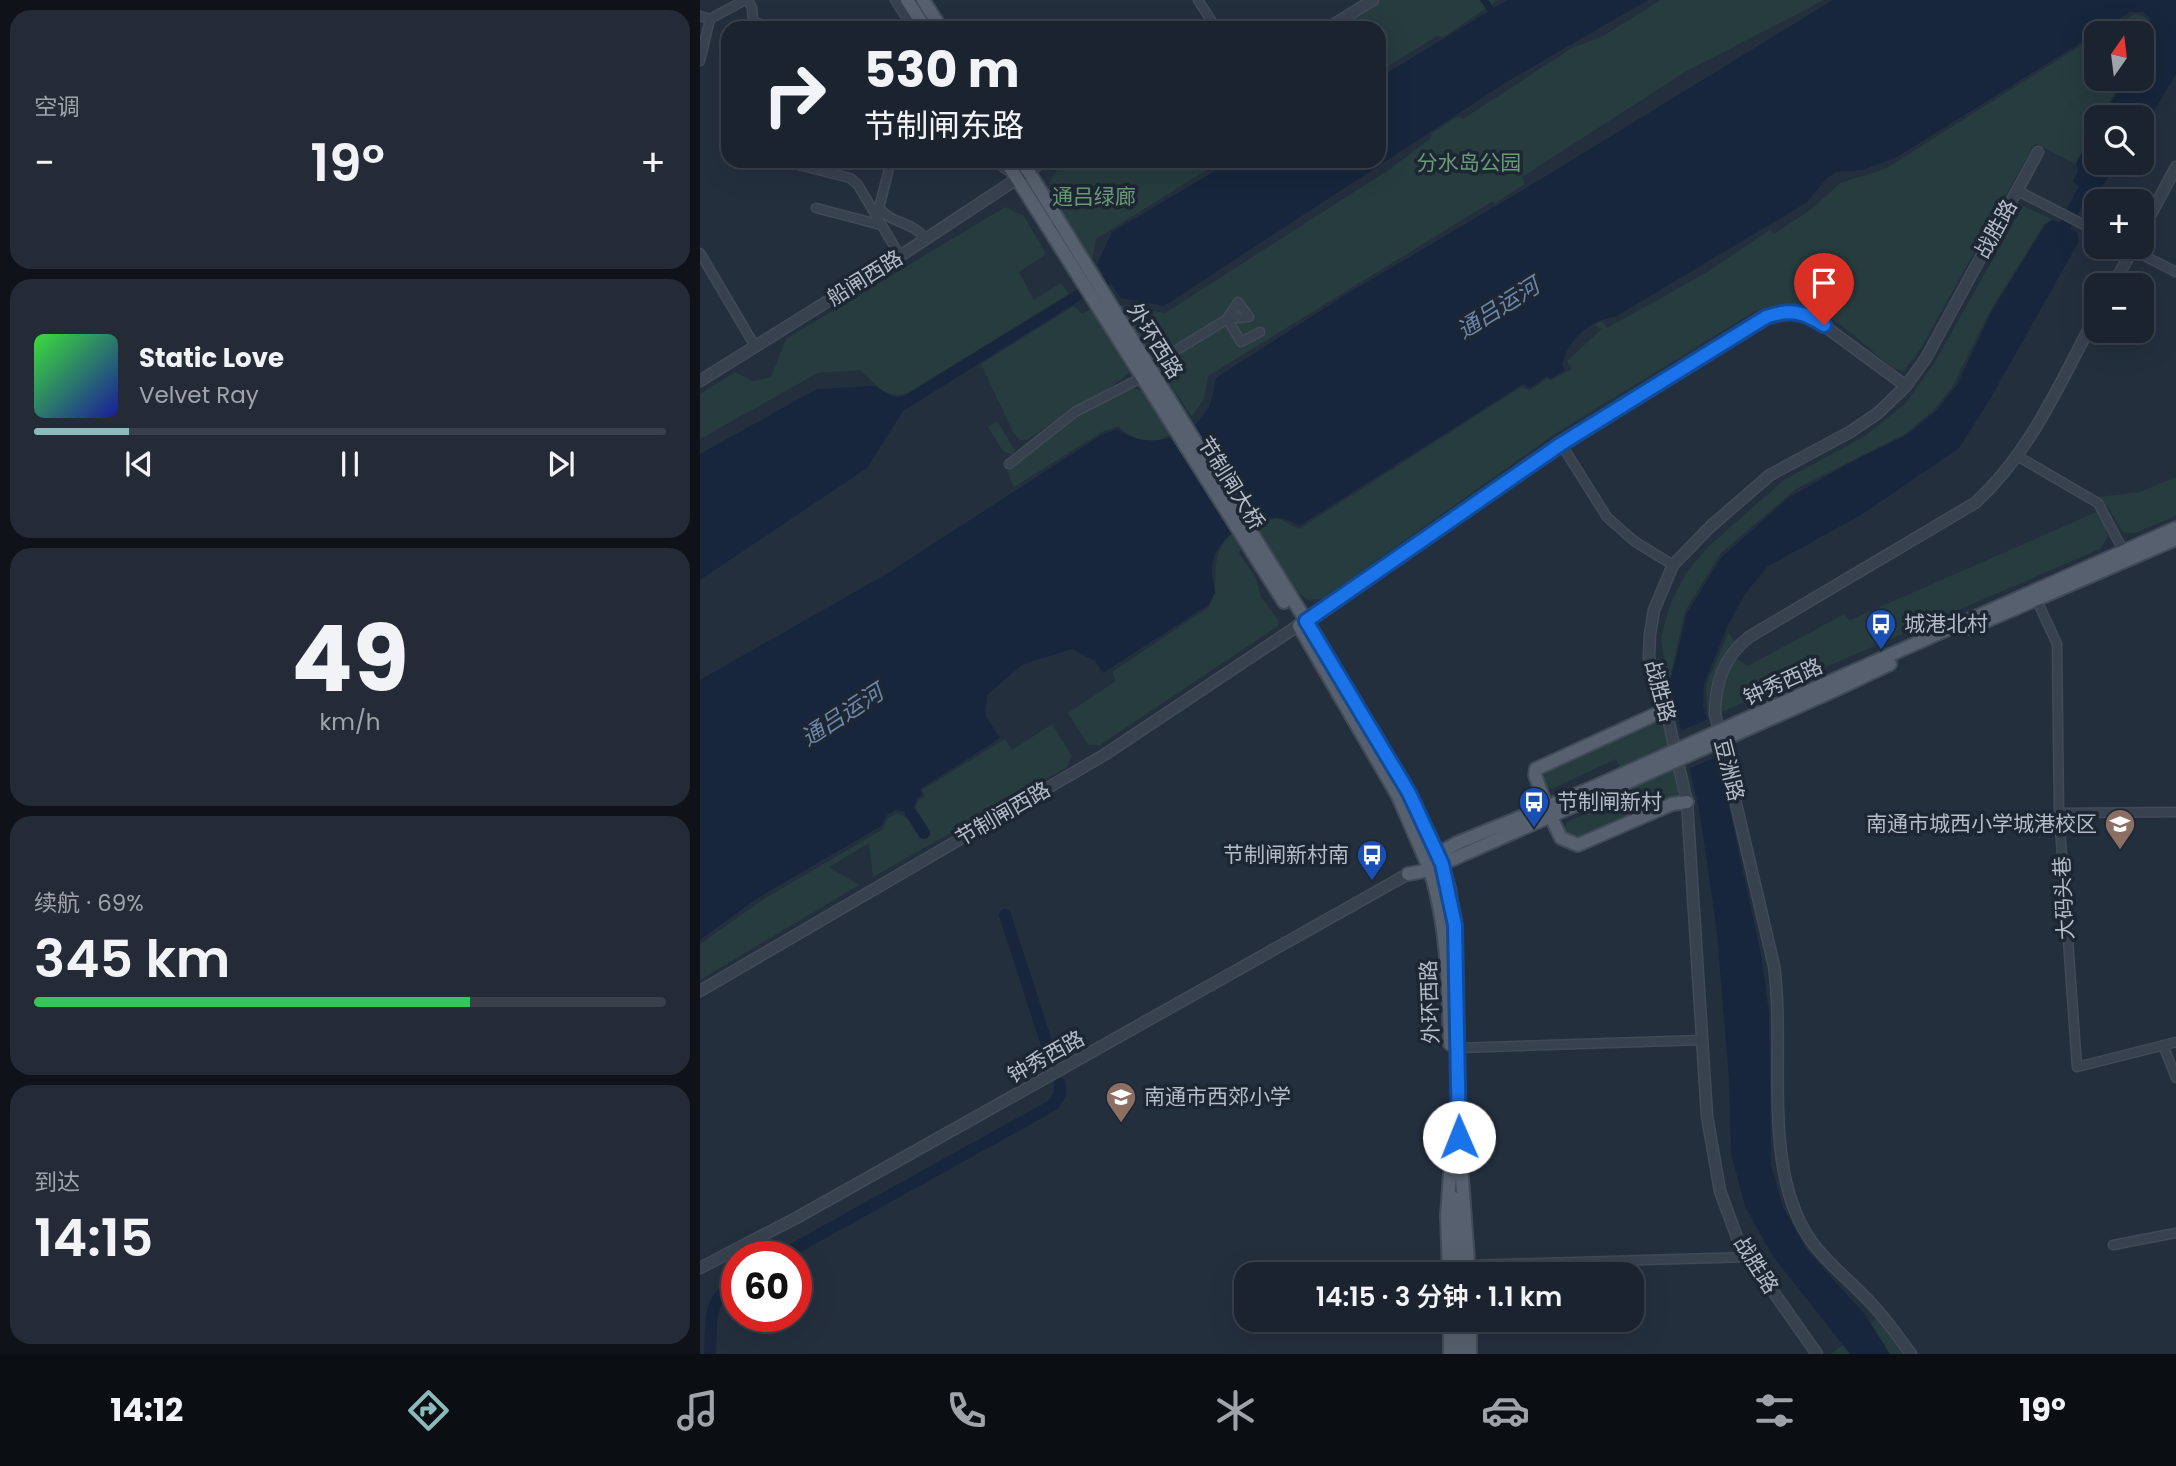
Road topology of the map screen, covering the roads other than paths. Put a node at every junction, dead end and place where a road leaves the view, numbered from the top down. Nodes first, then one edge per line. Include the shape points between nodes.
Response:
1 (746, 0) edge
2 (895, 0) edge
3 (907, 0) edge
4 (923, 0) edge
5 (1198, 0) edge
6 (1373, 0) edge
7 (700, 16) edge
8 (710, 19) junction
9 (752, 21) edge
10 (908, 21) edge
11 (920, 21) edge
12 (936, 21) edge
13 (1212, 21) edge
14 (1339, 21) edge
15 (700, 61) edge
16 (2038, 152) dead end
17 (2176, 167) edge
18 (811, 168) edge
19 (889, 168) edge
20 (1021, 172) edge
21 (2018, 191) junction
22 (816, 208) dead end
23 (2154, 208) edge
24 (881, 225) junction
25 (2084, 225) edge
26 (925, 240) junction
27 (700, 253) edge
28 (900, 256) junction
29 (2152, 259) edge
30 (2176, 272) edge
31 (1260, 332) dead end
32 (2084, 337) edge
33 (755, 346) junction
34 (1146, 375) junction
35 (700, 381) edge
36 (1906, 386) junction
37 (1167, 409) joint
38 (1561, 444) junction
39 (2019, 457) junction
40 (1009, 464) dead end
41 (2176, 528) edge
42 (2176, 539) edge
43 (2123, 550) junction
44 (1673, 565) junction
45 (1271, 574) joint
46 (2034, 595) junction
47 (1303, 623) junction
48 (1665, 710) junction
49 (1686, 802) junction
50 (1548, 810) junction
51 (2176, 812) edge
52 (2059, 813) junction
53 (1434, 862) junction
54 (1408, 874) joint
55 (700, 991) edge
56 (1702, 1041) junction
57 (2176, 1042) edge
58 (2163, 1045) junction
59 (1458, 1048) junction
60 (2176, 1078) edge
61 (1456, 1136) junction
62 (2176, 1233) edge
63 (2113, 1245) dead end
64 (1749, 1257) junction
65 (1449, 1262) edge
66 (1458, 1262) edge
67 (1468, 1262) edge
68 (1632, 1262) edge
69 (700, 1268) edge
70 (1450, 1332) edge
71 (1460, 1332) edge
72 (1470, 1332) edge
73 (1450, 1354) edge
74 (1460, 1354) edge
75 (1470, 1354) edge
76 (1817, 1354) edge
77 (1911, 1354) edge

1 - 8 street
1 - 9 street
2 - 10 street
3 - 11 main road
4 - 12 main road
5 - 13 street
6 - 14 street
7 - 8 street
8 - 15 street
16 - 21 street, 战胜路
17 - 23 street
18 - 24 street via 850,178
19 - 26 street via 879,208 918,229
20 - 26 street, 船闸西路
20 - 34 main road, 外环西路
21 - 25 street
21 - 36 street, 战胜路
22 - 24 street
24 - 28 street
26 - 28 street, 船闸西路
27 - 33 street
28 - 33 street, 船闸西路
29 - 30 street
31 - 34 street via 1243,343 1227,319 1154,365
32 - 39 street, 豆洲路
33 - 35 street, 船闸西路
34 - 37 main road, 外环西路
34 - 40 street via 1075,412
36 - 38 street, 节制闸西路 via 1808,314 1787,310 1766,317
36 - 44 street, 战胜路 via 1850,432 1770,475
37 - 45 main road, 节制闸大桥
38 - 44 street via 1607,517 1634,541
38 - 47 street, 节制闸西路
39 - 43 street via 2098,503
39 - 77 street, 豆洲路 via 1975,503 1749,637 1729,657 1715,698 1774,966 1779,1004 1780,1161 1791,1203 1812,1242 1867,1298
41 - 43 main road, 钟秀西路
42 - 46 main road, 钟秀西路
43 - 46 main road, 钟秀西路
44 - 48 street, 战胜路 via 1654,610 1650,634 1651,667
45 - 47 main road, 外环西路
46 - 50 main road, 钟秀西路, bridge
46 - 52 street, 大码头巷 via 2057,644
47 - 53 main road, 外环西路 via 1402,780
47 - 55 street, 节制闸西路 via 1104,755
48 - 49 street, 战胜路
48 - 50 main road via 1536,769
49 - 50 main road via 1578,845 1561,838
49 - 56 street, 战胜路
50 - 53 main road, 钟秀西路
51 - 52 street
52 - 58 street, 大码头巷 via 2077,1067
53 - 54 main road
53 - 59 main road, 外环西路 via 1455,925
53 - 61 main road, 外环西路 via 1447,942
54 - 69 street, 钟秀西路
56 - 59 street
56 - 64 street, 战胜路 via 1707,1116 1720,1191 1739,1243
57 - 58 street, 大码头巷
58 - 60 street
59 - 61 main road, 外环西路
61 - 65 main road, 外环西路 via 1447,1215
61 - 66 main road, 外环西路
61 - 67 main road, 外环西路
62 - 63 street
64 - 68 street
64 - 76 street, 战胜路
70 - 73 main road
71 - 74 main road
72 - 75 main road

